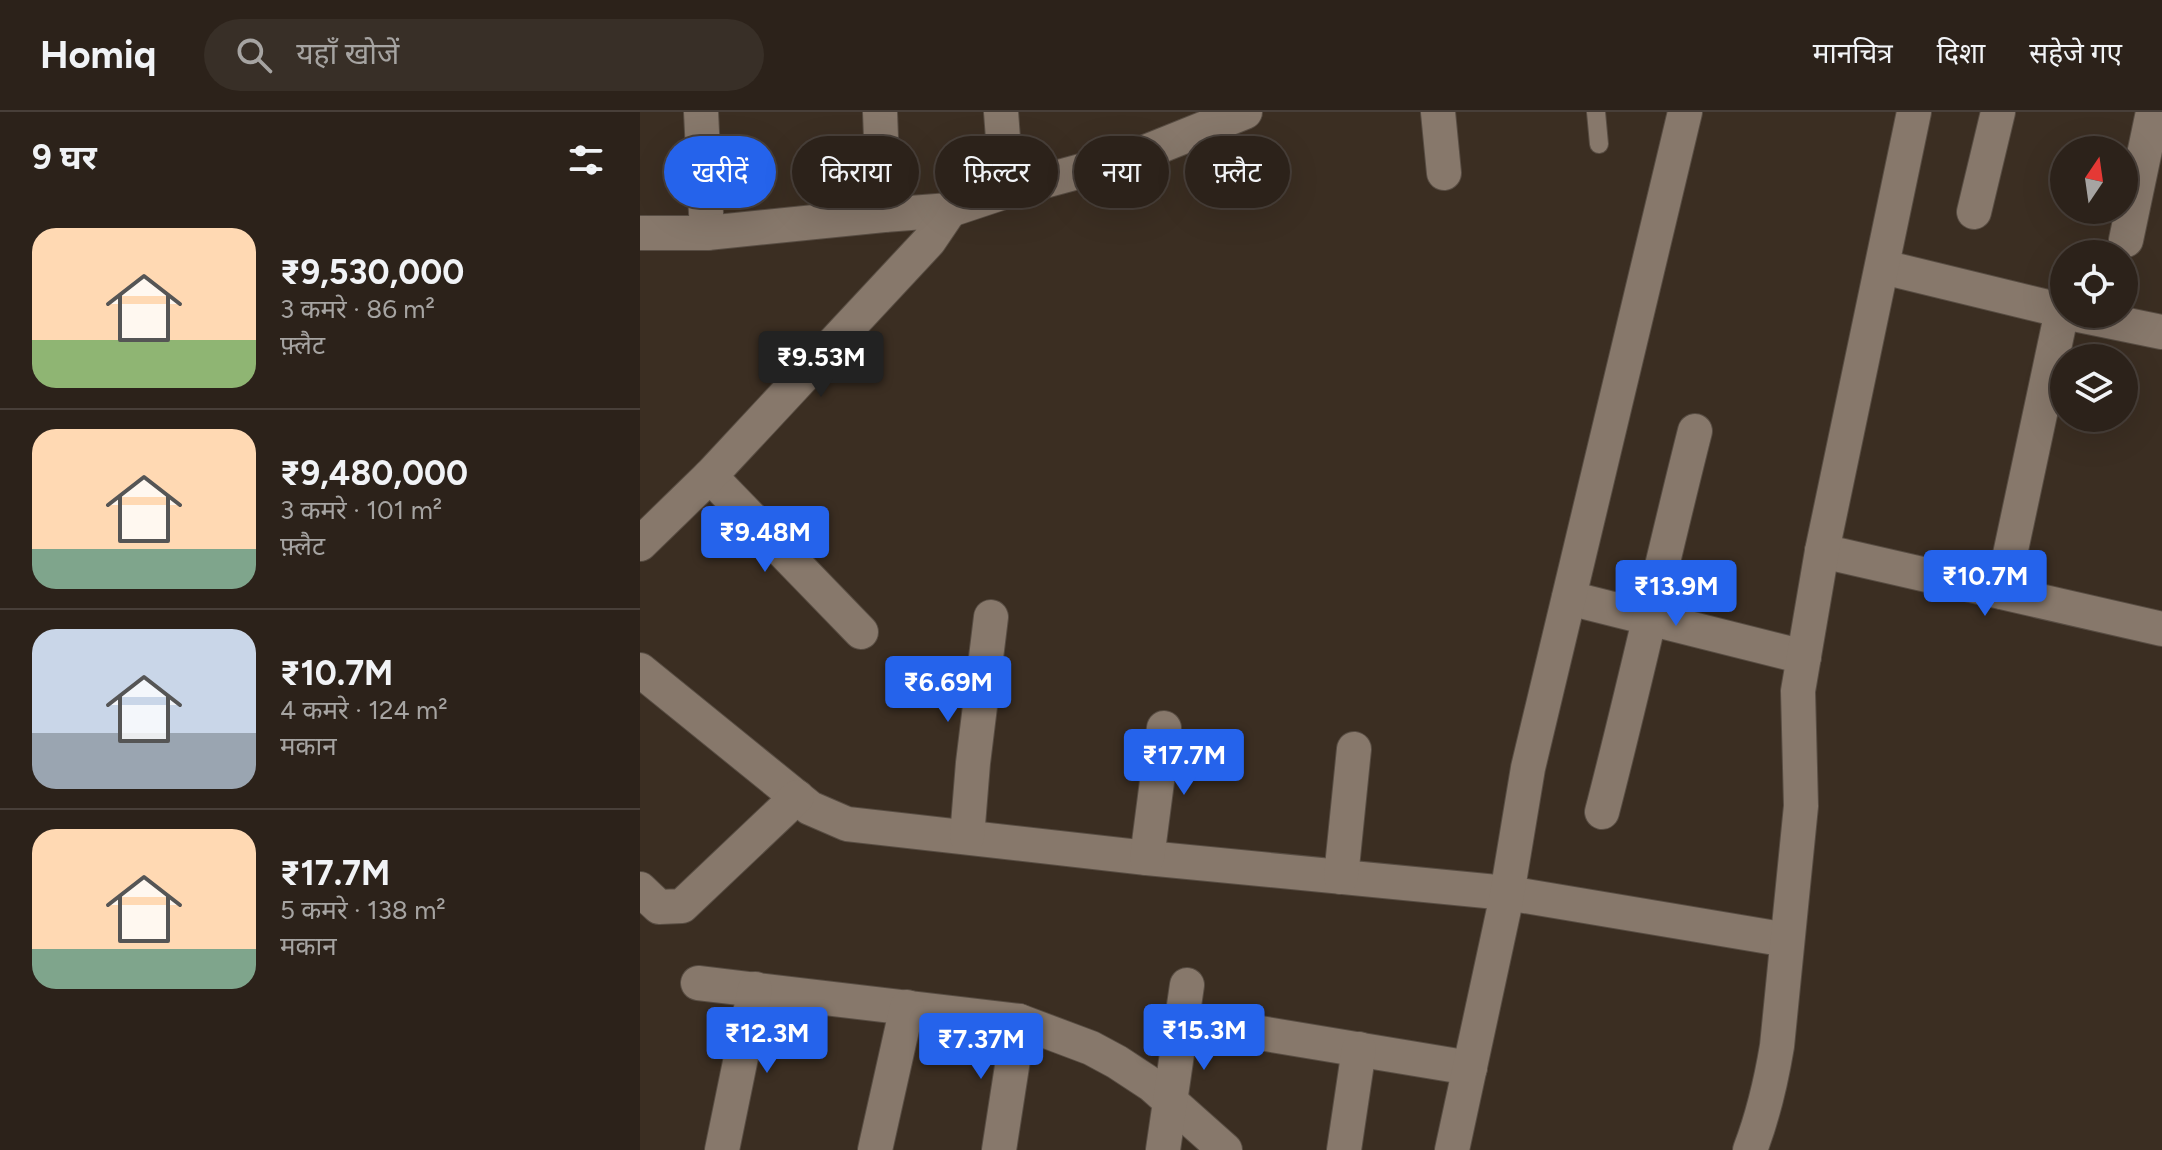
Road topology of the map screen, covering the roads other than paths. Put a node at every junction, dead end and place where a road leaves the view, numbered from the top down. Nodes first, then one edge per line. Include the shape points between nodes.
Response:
1 (701, 112) edge
2 (880, 112) edge
3 (1001, 112) edge
4 (1245, 112) edge
5 (1438, 112) edge
6 (1596, 112) edge
7 (1685, 112) edge
8 (1914, 112) edge
9 (1998, 112) edge
10 (2153, 112) edge
11 (1003, 136) edge
12 (1599, 144) dead end
13 (1444, 173) dead end
14 (1058, 177) edge
15 (956, 208) edge
16 (950, 210) junction
17 (1974, 212) dead end
18 (884, 215) junction
19 (640, 233) edge
20 (707, 233) junction
21 (2126, 240) dead end
22 (1883, 267) junction
23 (2050, 308) edge
24 (2138, 327) edge
25 (2063, 328) edge
26 (2162, 332) edge
27 (1695, 431) dead end
28 (710, 476) junction
29 (640, 544) edge
30 (1822, 551) junction
31 (2002, 592) junction
32 (1569, 598) junction
33 (991, 617) dead end
34 (1648, 619) junction
35 (2162, 629) edge
36 (861, 632) dead end
37 (1804, 657) junction
38 (640, 670) edge
39 (1164, 728) dead end
40 (1354, 749) dead end
41 (797, 797) junction
42 (1602, 812) dead end
43 (967, 837) junction
44 (1147, 858) junction
45 (1341, 877) junction
46 (640, 889) edge
47 (1507, 893) junction
48 (1787, 940) junction
49 (698, 983) dead end
50 (1187, 985) dead end
51 (755, 989) junction
52 (907, 1007) junction
53 (1182, 1020) junction
54 (1019, 1021) junction
55 (1359, 1049) junction
56 (1470, 1068) junction
57 (1171, 1102) junction
58 (722, 1150) edge
59 (875, 1150) edge
60 (999, 1150) edge
61 (1163, 1150) edge
62 (1225, 1150) edge
63 (1344, 1150) edge
64 (1452, 1150) edge
65 (1750, 1150) edge

1 - 20 street
2 - 18 street
3 - 11 street
4 - 14 street via 1133,157
5 - 13 street
6 - 12 lane
7 - 32 street
8 - 22 street
9 - 17 street
10 - 21 street
15 - 16 street
16 - 18 street
16 - 28 street via 929,241
18 - 20 street
19 - 20 street
22 - 23 street
22 - 30 street
24 - 26 street
25 - 31 street
27 - 34 street
28 - 29 street
28 - 36 street
30 - 31 street
30 - 37 street
31 - 35 street
32 - 34 street
32 - 47 street via 1528,768
33 - 43 street
34 - 37 street
34 - 42 street
37 - 48 street via 1798,691 1801,806
38 - 41 street
39 - 44 street
40 - 45 street
41 - 43 street via 847,824
41 - 46 street via 682,906 659,907
43 - 44 street
44 - 45 street
45 - 47 street
47 - 48 street
47 - 56 street
48 - 65 street via 1772,1077
49 - 51 street
50 - 53 street
51 - 52 street
51 - 58 street
52 - 54 street
52 - 59 street
53 - 55 street
53 - 57 street
54 - 57 street via 1091,1048
54 - 60 street
55 - 56 street
55 - 63 street
56 - 64 street
57 - 61 street
57 - 62 street

